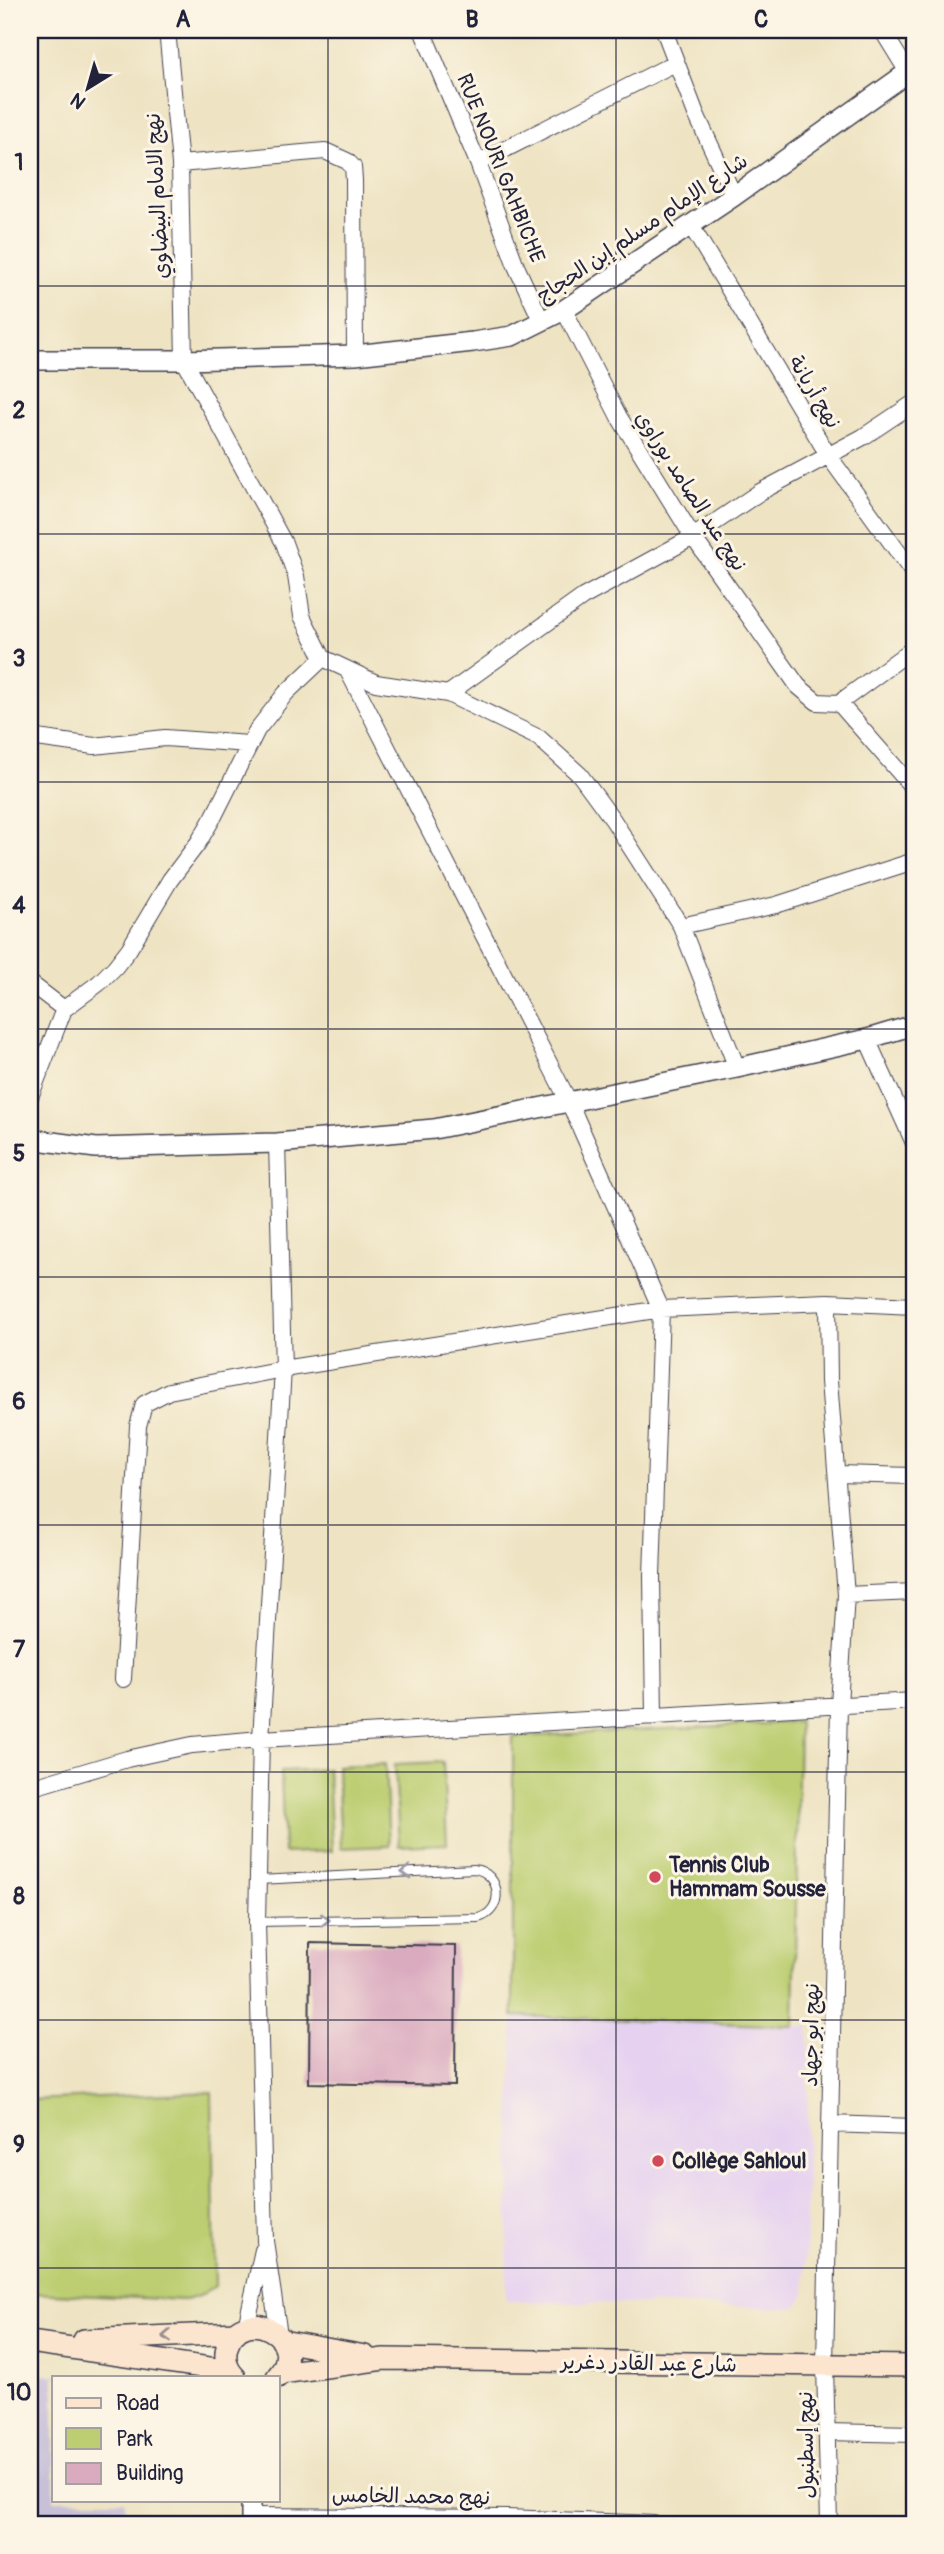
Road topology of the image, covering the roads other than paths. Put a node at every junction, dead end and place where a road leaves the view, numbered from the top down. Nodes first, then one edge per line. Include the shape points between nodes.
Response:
1 (167, 30) edge
2 (422, 30) edge
3 (664, 30) edge
4 (882, 30) edge
5 (675, 63) junction
6 (912, 75) edge
7 (180, 163) junction
8 (478, 163) junction
9 (734, 196) junction
10 (690, 225) junction
11 (564, 310) junction
12 (542, 322) junction
13 (355, 355) junction
14 (30, 360) edge
15 (184, 360) junction
16 (914, 403) edge
17 (828, 455) junction
18 (693, 537) junction
19 (914, 574) edge
20 (914, 648) edge
21 (323, 658) junction
22 (347, 669) junction
23 (447, 695) junction
24 (839, 703) junction
25 (30, 737) edge
26 (249, 744) junction
27 (914, 789) edge
28 (914, 860) edge
29 (681, 926) junction
30 (30, 983) edge
31 (64, 1009) junction
32 (914, 1025) edge
33 (867, 1040) junction
34 (737, 1068) junction
35 (30, 1097) edge
36 (569, 1102) junction
37 (30, 1139) edge
38 (277, 1143) junction
39 (914, 1143) edge
40 (828, 1302) junction
41 (914, 1306) edge
42 (661, 1309) junction
43 (283, 1369) junction
44 (836, 1474) junction
45 (914, 1476) edge
46 (914, 1592) edge
47 (846, 1595) junction
48 (123, 1679) dead end
49 (914, 1701) edge
50 (839, 1704) junction
51 (654, 1717) junction
52 (261, 1739) junction
53 (30, 1787) edge
54 (259, 1880) junction
55 (257, 1922) junction
56 (830, 2124) junction
57 (914, 2127) edge
58 (265, 2241) junction
59 (241, 2330) junction
60 (281, 2338) junction
61 (33, 2342) edge
62 (384, 2359) junction
63 (825, 2365) junction
64 (914, 2366) edge
65 (233, 2375) edge
66 (279, 2375) edge
67 (827, 2432) junction
68 (914, 2434) edge
69 (251, 2513) edge
70 (385, 2520) edge
71 (507, 2521) edge
72 (606, 2523) edge
73 (654, 2524) edge
74 (829, 2524) edge

1 - 7 street, نهج الامام البيضاوي
2 - 8 street, RUE NOURI GAHBICHE
3 - 5 street
4 - 6 street
5 - 8 street
5 - 9 street
6 - 9 street, شارع اﻹمام مسلم إبن الحجاج
7 - 13 street via 325,151 353,167
7 - 15 street, نهج الامام البيضاوي
8 - 12 street, RUE NOURI GAHBICHE
9 - 10 street, شارع اﻹمام مسلم إبن الحجاج
10 - 11 street, شارع اﻹمام مسلم إبن الحجاج
10 - 17 street, نهج أريانة
11 - 12 street, شارع اﻹمام مسلم إبن الحجاج
11 - 18 street, نهج عبد الصامد بوراوي via 619,418
12 - 13 street, شارع اﻹمام مسلم إبن الحجاج via 512,336
13 - 15 street, شارع اﻹمام مسلم إبن الحجاج
14 - 15 street, شارع اﻹمام مسلم إبن الحجاج
15 - 21 street via 284,543 296,576 302,616
16 - 17 street
17 - 18 street via 760,492
17 - 19 street, نهج أريانة
18 - 23 street via 583,597
18 - 24 street, نهج عبد الصامد بوراوي via 798,686 817,702
20 - 24 street
21 - 22 street
21 - 26 street via 270,711
22 - 23 street via 376,683
22 - 36 street
23 - 29 street via 539,738 580,775
24 - 27 street
25 - 26 street via 94,746 165,738
26 - 31 street via 214,816 129,949 99,983
28 - 29 street via 776,905
29 - 34 street
30 - 31 street
31 - 35 street
32 - 33 street
33 - 34 street
33 - 39 street
34 - 36 street
36 - 38 street via 434,1129
36 - 42 street
37 - 38 street via 96,1147
38 - 43 street
40 - 41 street
40 - 42 street
40 - 44 street, نهج ابو جهاد
42 - 43 street
42 - 51 street via 652,1577
43 - 48 street via 169,1391 144,1404 138,1426
43 - 52 street
44 - 45 street
44 - 47 street, نهج ابو جهاد
46 - 47 street
47 - 50 street, نهج ابو جهاد
49 - 50 street
50 - 51 street
50 - 56 street, نهج ابو جهاد
51 - 52 street
52 - 53 street via 192,1745
52 - 54 street
54 - 55 street
55 -> 54 lane via 478,1917 492,1910 496,1893 493,1879 474,1869
55 - 58 street
56 - 57 street
56 - 63 street, نهج ابو جهاد
58 - 59 street
58 - 60 street
59 - 60 main road, شارع عبد القادر دغرير via 264,2326
59 -> 61 main road
59 - 65 main road via 226,2354
60 - 62 main road, شارع عبد القادر دغرير
60 - 66 main road via 287,2357
61 - 65 main road
62 - 63 main road, شارع عبد القادر دغرير
62 - 66 main road, شارع عبد القادر دغرير
63 - 64 main road, شارع عبد القادر دغرير
63 - 67 street, نهج إسطنبول
67 - 68 street
67 - 74 street, نهج إسطنبول
69 - 70 street, نهج محمد الخامس
70 - 71 street, نهج محمد الخامس
71 - 72 street, نهج محمد الخامس
72 - 73 street, نهج محمد الخامس

